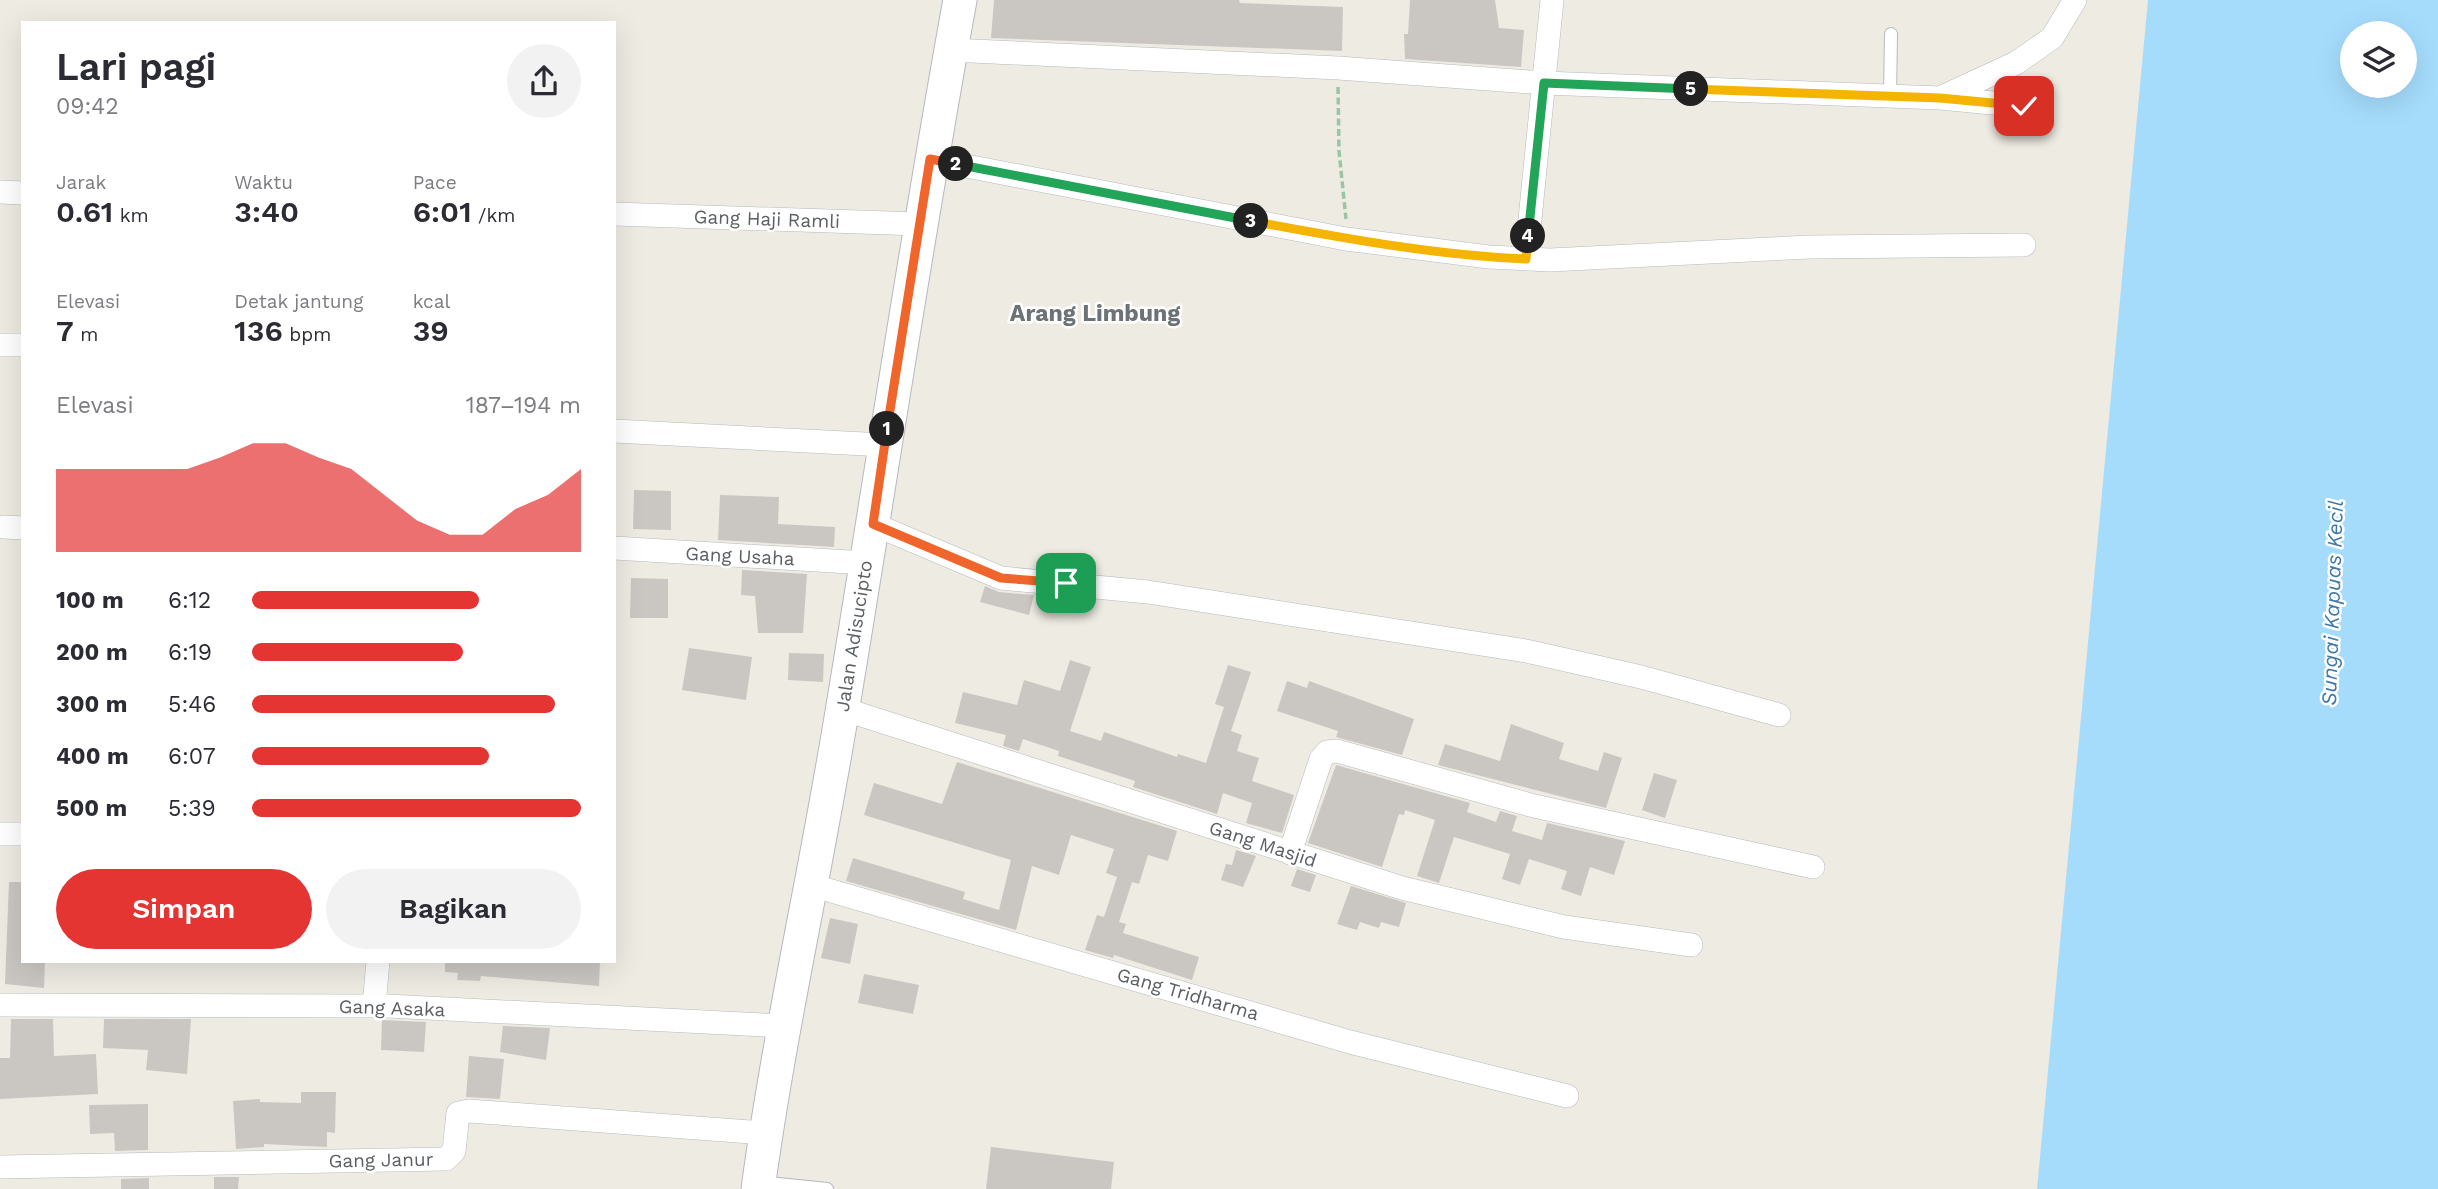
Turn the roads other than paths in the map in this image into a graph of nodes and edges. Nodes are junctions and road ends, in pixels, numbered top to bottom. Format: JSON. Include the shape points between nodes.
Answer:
{"nodes":[{"id":1,"x":960,"y":0,"type":"edge"},
{"id":2,"x":1552,"y":0,"type":"edge"},
{"id":3,"x":2075,"y":0,"type":"edge"},
{"id":4,"x":1891,"y":34,"type":"dead end"},
{"id":5,"x":951,"y":50,"type":"junction"},
{"id":6,"x":1544,"y":83,"type":"junction"},
{"id":7,"x":1890,"y":97,"type":"junction"},
{"id":8,"x":1940,"y":98,"type":"junction"},
{"id":9,"x":2024,"y":106,"type":"dead end"},
{"id":10,"x":930,"y":159,"type":"junction"},
{"id":11,"x":0,"y":192,"type":"edge"},
{"id":12,"x":21,"y":193,"type":"edge"},
{"id":13,"x":616,"y":214,"type":"edge"},
{"id":14,"x":920,"y":224,"type":"junction"},
{"id":15,"x":2024,"y":245,"type":"dead end"},
{"id":16,"x":1526,"y":259,"type":"junction"},
{"id":17,"x":0,"y":345,"type":"edge"},
{"id":18,"x":21,"y":345,"type":"edge"},
{"id":19,"x":616,"y":431,"type":"edge"},
{"id":20,"x":885,"y":445,"type":"junction"},
{"id":21,"x":873,"y":524,"type":"junction"},
{"id":22,"x":616,"y":548,"type":"edge"},
{"id":23,"x":866,"y":564,"type":"junction"},
{"id":24,"x":843,"y":709,"type":"junction"},
{"id":25,"x":1779,"y":715,"type":"dead end"},
{"id":26,"x":0,"y":834,"type":"edge"},
{"id":27,"x":21,"y":834,"type":"edge"},
{"id":28,"x":1290,"y":853,"type":"junction"},
{"id":29,"x":1813,"y":867,"type":"dead end"},
{"id":30,"x":811,"y":885,"type":"junction"},
{"id":31,"x":1691,"y":945,"type":"dead end"},
{"id":32,"x":378,"y":963,"type":"edge"},
{"id":33,"x":0,"y":1005,"type":"edge"},
{"id":34,"x":374,"y":1006,"type":"junction"},
{"id":35,"x":783,"y":1026,"type":"junction"},
{"id":36,"x":1567,"y":1096,"type":"dead end"},
{"id":37,"x":765,"y":1133,"type":"junction"},
{"id":38,"x":0,"y":1167,"type":"edge"},
{"id":39,"x":758,"y":1185,"type":"edge"},
{"id":40,"x":827,"y":1189,"type":"edge"}],
"edges":[{"from":1,"to":5,"type":"main road","name":"Jalan Adisucipto"},
{"from":2,"to":6,"type":"street"},
{"from":3,"to":8,"type":"street","via":[[2052,38],[2016,63]]},
{"from":4,"to":7,"type":"lane"},
{"from":5,"to":6,"type":"street","via":[[1338,68]]},
{"from":5,"to":10,"type":"main road","name":"Jalan Adisucipto"},
{"from":6,"to":7,"type":"street"},
{"from":6,"to":16,"type":"street"},
{"from":7,"to":8,"type":"street"},
{"from":8,"to":9,"type":"street"},
{"from":10,"to":14,"type":"main road","name":"Jalan Adisucipto"},
{"from":10,"to":16,"type":"street","via":[[1346,239]]},
{"from":11,"to":12,"type":"street"},
{"from":13,"to":14,"type":"street","name":"Gang Haji Ramli"},
{"from":14,"to":20,"type":"main road","name":"Jalan Adisucipto"},
{"from":15,"to":16,"type":"street","via":[[1810,247]]},
{"from":17,"to":18,"type":"street"},
{"from":19,"to":20,"type":"street"},
{"from":20,"to":21,"type":"main road","name":"Jalan Adisucipto"},
{"from":21,"to":23,"type":"main road","name":"Jalan Adisucipto"},
{"from":21,"to":25,"type":"street","via":[[1001,578],[1148,592],[1525,652],[1641,677]]},
{"from":22,"to":23,"type":"street","name":"Gang Usaha"},
{"from":23,"to":24,"type":"main road","name":"Jalan Adisucipto"},
{"from":24,"to":28,"type":"street","name":"Gang Masjid"},
{"from":24,"to":30,"type":"main road","name":"Jalan Adisucipto"},
{"from":26,"to":27,"type":"street"},
{"from":28,"to":29,"type":"street","via":[[1321,759],[1327,752],[1337,751],[1534,806]]},
{"from":28,"to":31,"type":"street","name":"Gang Masjid","via":[[1503,914]]},
{"from":30,"to":35,"type":"main road","name":"Jalan Adisucipto"},
{"from":30,"to":36,"type":"street","name":"Gang Tridharma","via":[[1350,1042]]},
{"from":32,"to":34,"type":"street"},
{"from":33,"to":34,"type":"street","name":"Gang Asaka"},
{"from":34,"to":35,"type":"street","name":"Gang Asaka"},
{"from":35,"to":37,"type":"main road","name":"Jalan Adisucipto"},
{"from":37,"to":38,"type":"street","name":"Gang Janur","via":[[469,1111],[458,1113],[454,1151],[446,1159]]},
{"from":37,"to":39,"type":"main road","name":"Jalan Adisucipto"},
{"from":39,"to":40,"type":"lane"}]}
